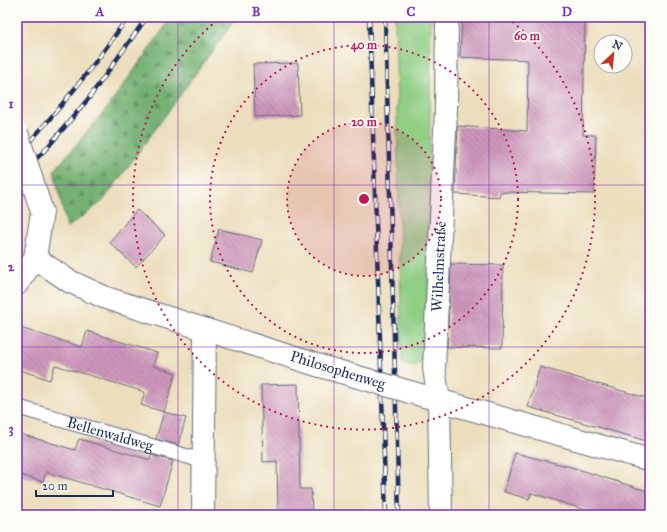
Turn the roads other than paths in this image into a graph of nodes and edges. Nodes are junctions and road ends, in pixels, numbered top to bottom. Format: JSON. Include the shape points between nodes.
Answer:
{"nodes":[{"id":1,"x":447,"y":17,"type":"edge"},
{"id":2,"x":17,"y":133,"type":"edge"},
{"id":3,"x":35,"y":258,"type":"junction"},
{"id":4,"x":17,"y":284,"type":"edge"},
{"id":5,"x":205,"y":330,"type":"junction"},
{"id":6,"x":439,"y":401,"type":"junction"},
{"id":7,"x":17,"y":407,"type":"edge"},
{"id":8,"x":650,"y":460,"type":"edge"},
{"id":9,"x":203,"y":461,"type":"junction"},
{"id":10,"x":203,"y":515,"type":"edge"},
{"id":11,"x":441,"y":515,"type":"edge"}],
"edges":[{"from":1,"to":6,"type":"street","name":"Wilhelmstraße","via":[[446,109],[434,368]]},
{"from":2,"to":3,"type":"street","bridge":true,"via":[[42,212]]},
{"from":3,"to":4,"type":"street"},
{"from":3,"to":5,"type":"street","name":"Philosophenweg","via":[[69,281],[106,298]]},
{"from":5,"to":6,"type":"street","name":"Philosophenweg","bridge":true},
{"from":5,"to":9,"type":"street"},
{"from":6,"to":8,"type":"street","name":"Philosophenweg"},
{"from":6,"to":11,"type":"street","name":"Wilhelmstraße"},
{"from":7,"to":9,"type":"lane","name":"Bellenwaldweg"},
{"from":9,"to":10,"type":"street"}]}
